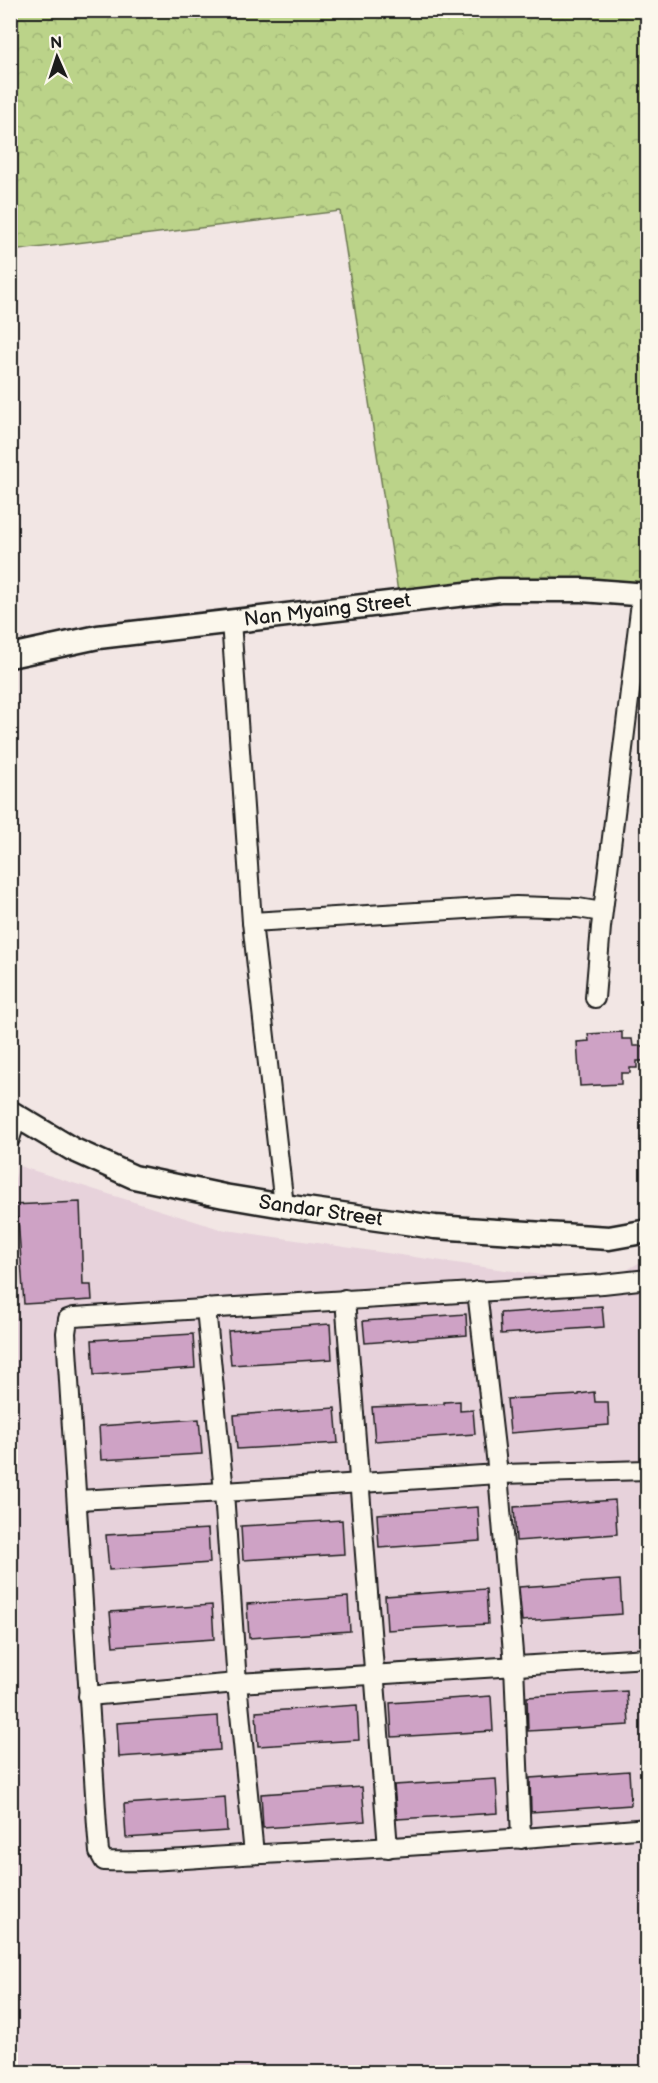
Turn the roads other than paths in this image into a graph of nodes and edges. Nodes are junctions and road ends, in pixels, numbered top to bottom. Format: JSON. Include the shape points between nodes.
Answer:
{"nodes":[{"id":1,"x":645,"y":594,"type":"edge"},
{"id":2,"x":231,"y":621,"type":"junction"},
{"id":3,"x":10,"y":656,"type":"edge"},
{"id":4,"x":602,"y":912,"type":"junction"},
{"id":5,"x":252,"y":922,"type":"junction"},
{"id":6,"x":596,"y":998,"type":"dead end"},
{"id":7,"x":14,"y":1115,"type":"edge"},
{"id":8,"x":10,"y":1139,"type":"edge"},
{"id":9,"x":284,"y":1206,"type":"junction"},
{"id":10,"x":648,"y":1231,"type":"edge"},
{"id":11,"x":648,"y":1279,"type":"edge"},
{"id":12,"x":477,"y":1292,"type":"junction"},
{"id":13,"x":345,"y":1299,"type":"junction"},
{"id":14,"x":206,"y":1308,"type":"junction"},
{"id":15,"x":648,"y":1470,"type":"edge"},
{"id":16,"x":498,"y":1474,"type":"junction"},
{"id":17,"x":359,"y":1482,"type":"junction"},
{"id":18,"x":224,"y":1492,"type":"junction"},
{"id":19,"x":78,"y":1500,"type":"junction"},
{"id":20,"x":648,"y":1658,"type":"edge"},
{"id":21,"x":514,"y":1665,"type":"junction"},
{"id":22,"x":376,"y":1674,"type":"junction"},
{"id":23,"x":237,"y":1683,"type":"junction"},
{"id":24,"x":88,"y":1696,"type":"junction"},
{"id":25,"x":648,"y":1828,"type":"edge"},
{"id":26,"x":521,"y":1839,"type":"junction"},
{"id":27,"x":388,"y":1848,"type":"junction"},
{"id":28,"x":254,"y":1854,"type":"junction"}],
"edges":[{"from":1,"to":2,"type":"street","name":"Nan Myaing Street","via":[[500,590]]},
{"from":1,"to":4,"type":"street"},
{"from":2,"to":3,"type":"street","name":"Nan Myaing Street","via":[[98,637]]},
{"from":2,"to":5,"type":"street"},
{"from":4,"to":5,"type":"street","via":[[516,906]]},
{"from":4,"to":6,"type":"street"},
{"from":5,"to":9,"type":"street"},
{"from":7,"to":8,"type":"street"},
{"from":7,"to":9,"type":"street","name":"Sandar Street","via":[[72,1149],[134,1178]]},
{"from":9,"to":10,"type":"street","name":"Sandar Street","via":[[435,1227],[527,1234],[609,1238]]},
{"from":11,"to":12,"type":"street"},
{"from":12,"to":13,"type":"street"},
{"from":12,"to":16,"type":"street"},
{"from":13,"to":14,"type":"street"},
{"from":13,"to":17,"type":"street"},
{"from":14,"to":18,"type":"street"},
{"from":14,"to":19,"type":"street","via":[[68,1319]]},
{"from":15,"to":16,"type":"street"},
{"from":16,"to":17,"type":"street"},
{"from":16,"to":21,"type":"street"},
{"from":17,"to":18,"type":"street"},
{"from":17,"to":22,"type":"street"},
{"from":18,"to":19,"type":"street"},
{"from":18,"to":23,"type":"street"},
{"from":19,"to":24,"type":"street"},
{"from":20,"to":21,"type":"street"},
{"from":21,"to":22,"type":"street"},
{"from":21,"to":26,"type":"street"},
{"from":22,"to":23,"type":"street"},
{"from":22,"to":27,"type":"street"},
{"from":23,"to":24,"type":"street"},
{"from":23,"to":28,"type":"street"},
{"from":24,"to":28,"type":"street","via":[[99,1852],[104,1861],[142,1863]]},
{"from":25,"to":26,"type":"street"},
{"from":26,"to":27,"type":"street"},
{"from":27,"to":28,"type":"street"}]}
